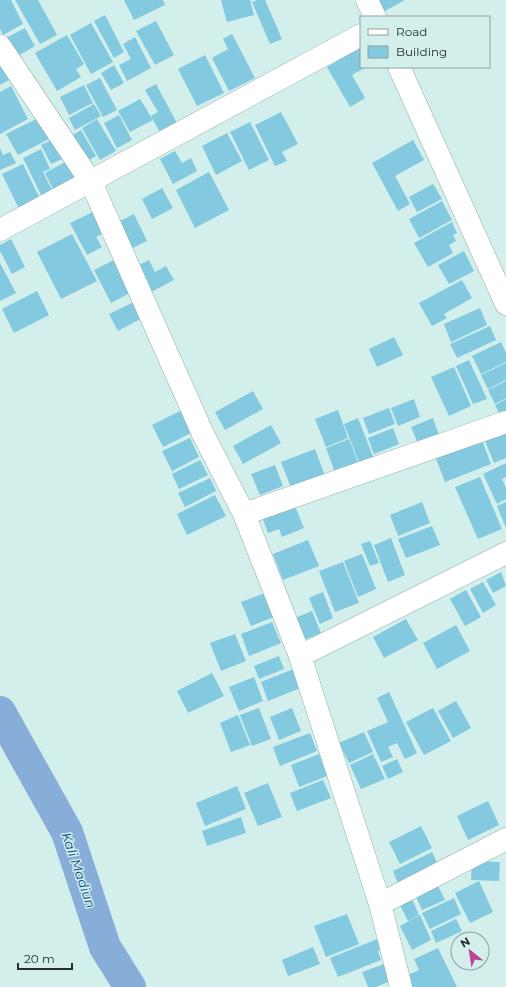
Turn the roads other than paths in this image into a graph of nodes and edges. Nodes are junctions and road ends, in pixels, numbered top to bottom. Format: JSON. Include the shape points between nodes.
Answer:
{"nodes":[{"id":1,"x":367,"y":0,"type":"edge"},
{"id":2,"x":375,"y":16,"type":"edge"},
{"id":3,"x":360,"y":36,"type":"edge"},
{"id":4,"x":0,"y":46,"type":"edge"},
{"id":5,"x":399,"y":68,"type":"edge"},
{"id":6,"x":91,"y":182,"type":"junction"},
{"id":7,"x":0,"y":230,"type":"edge"},
{"id":8,"x":506,"y":304,"type":"edge"},
{"id":9,"x":506,"y":422,"type":"edge"},
{"id":10,"x":244,"y":514,"type":"junction"},
{"id":11,"x":506,"y":553,"type":"edge"},
{"id":12,"x":300,"y":656,"type":"junction"},
{"id":13,"x":506,"y":839,"type":"edge"},
{"id":14,"x":380,"y":904,"type":"junction"},
{"id":15,"x":401,"y":987,"type":"edge"}],
"edges":[{"from":1,"to":2,"type":"street"},
{"from":3,"to":6,"type":"street"},
{"from":4,"to":6,"type":"street"},
{"from":5,"to":8,"type":"street"},
{"from":6,"to":7,"type":"street"},
{"from":6,"to":10,"type":"street","via":[[203,434]]},
{"from":9,"to":10,"type":"street"},
{"from":10,"to":12,"type":"street"},
{"from":11,"to":12,"type":"street"},
{"from":12,"to":14,"type":"street"},
{"from":13,"to":14,"type":"street"},
{"from":14,"to":15,"type":"street"}]}
